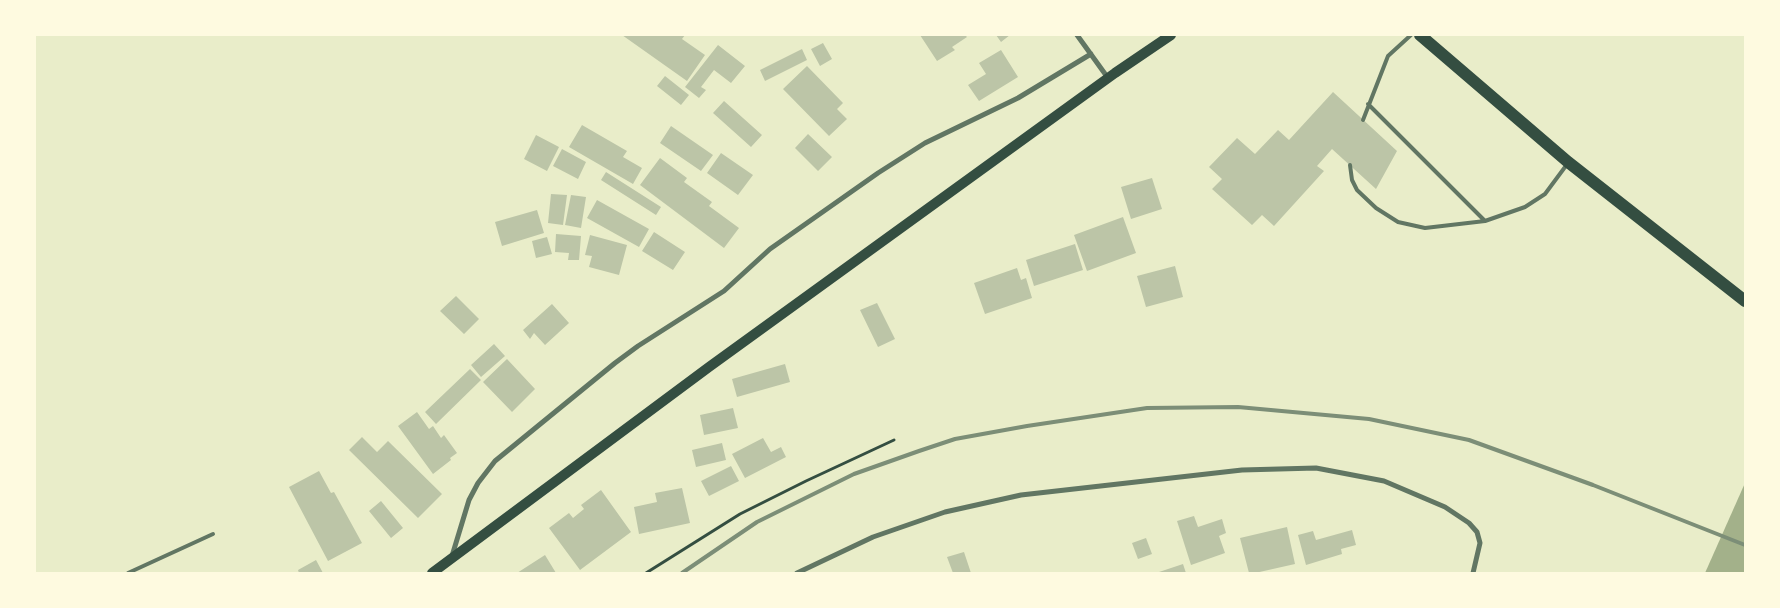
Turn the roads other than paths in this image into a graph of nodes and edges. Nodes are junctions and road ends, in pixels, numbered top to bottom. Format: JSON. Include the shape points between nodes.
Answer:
{"nodes":[{"id":1,"x":1077,"y":35,"type":"edge"},
{"id":2,"x":1171,"y":35,"type":"edge"},
{"id":3,"x":1411,"y":35,"type":"edge"},
{"id":4,"x":1420,"y":35,"type":"edge"},
{"id":5,"x":1091,"y":54,"type":"junction"},
{"id":6,"x":1108,"y":78,"type":"junction"},
{"id":7,"x":1368,"y":104,"type":"junction"},
{"id":8,"x":1363,"y":120,"type":"dead end"},
{"id":9,"x":1568,"y":162,"type":"junction"},
{"id":10,"x":1350,"y":165,"type":"dead end"},
{"id":11,"x":1484,"y":221,"type":"junction"},
{"id":12,"x":1745,"y":301,"type":"edge"},
{"id":13,"x":213,"y":534,"type":"dead end"},
{"id":14,"x":451,"y":559,"type":"junction"},
{"id":15,"x":128,"y":573,"type":"edge"},
{"id":16,"x":432,"y":573,"type":"edge"},
{"id":17,"x":797,"y":573,"type":"edge"},
{"id":18,"x":1473,"y":573,"type":"edge"}],
"edges":[{"from":1,"to":5,"type":"street"},
{"from":2,"to":6,"type":"main road"},
{"from":3,"to":7,"type":"lane","via":[[1388,56]]},
{"from":4,"to":9,"type":"main road"},
{"from":5,"to":6,"type":"street"},
{"from":5,"to":14,"type":"street","via":[[1018,98],[925,143],[878,173],[770,249],[724,291],[616,363],[495,461],[468,500]]},
{"from":6,"to":14,"type":"main road","via":[[709,367]]},
{"from":7,"to":8,"type":"lane"},
{"from":7,"to":11,"type":"lane"},
{"from":9,"to":11,"type":"lane","via":[[1545,194],[1525,207]]},
{"from":9,"to":12,"type":"main road"},
{"from":10,"to":11,"type":"lane","via":[[1357,190],[1398,222],[1425,228]]},
{"from":13,"to":15,"type":"lane"},
{"from":14,"to":16,"type":"main road"},
{"from":17,"to":18,"type":"street","via":[[873,537],[945,512],[1021,494],[1242,470],[1316,468],[1384,481],[1445,507],[1469,523],[1477,532],[1480,543]]}]}
